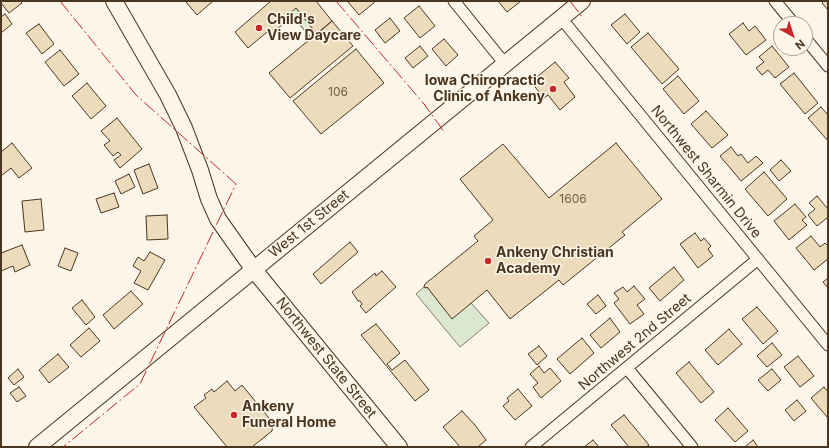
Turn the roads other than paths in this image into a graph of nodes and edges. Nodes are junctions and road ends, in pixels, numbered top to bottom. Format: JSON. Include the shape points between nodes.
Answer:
{"nodes":[{"id":1,"x":114,"y":1,"type":"edge"},
{"id":2,"x":454,"y":1,"type":"edge"},
{"id":3,"x":582,"y":1,"type":"edge"},
{"id":4,"x":775,"y":1,"type":"edge"},
{"id":5,"x":787,"y":16,"type":"edge"},
{"id":6,"x":560,"y":18,"type":"junction"},
{"id":7,"x":813,"y":48,"type":"edge"},
{"id":8,"x":505,"y":64,"type":"junction"},
{"id":9,"x":828,"y":66,"type":"edge"},
{"id":10,"x":758,"y":259,"type":"junction"},
{"id":11,"x":254,"y":270,"type":"junction"},
{"id":12,"x":828,"y":345,"type":"edge"},
{"id":13,"x":627,"y":368,"type":"junction"},
{"id":14,"x":37,"y":447,"type":"edge"},
{"id":15,"x":399,"y":447,"type":"edge"},
{"id":16,"x":531,"y":447,"type":"edge"},
{"id":17,"x":692,"y":447,"type":"edge"}],
"edges":[{"from":1,"to":11,"type":"main road","name":"Northwest State Street","via":[[184,128],[218,219]]},
{"from":2,"to":8,"type":"street"},
{"from":3,"to":6,"type":"main road","name":"West 1st Street"},
{"from":4,"to":5,"type":"street"},
{"from":6,"to":8,"type":"main road","name":"West 1st Street"},
{"from":6,"to":10,"type":"street","name":"Northwest Sharmin Drive"},
{"from":7,"to":9,"type":"street"},
{"from":8,"to":11,"type":"main road","name":"West 1st Street"},
{"from":10,"to":12,"type":"street","name":"Northwest Sharmin Drive"},
{"from":10,"to":13,"type":"street","name":"Northwest 2nd Street"},
{"from":11,"to":14,"type":"main road","name":"West 1st Street"},
{"from":11,"to":15,"type":"main road","name":"Northwest State Street"},
{"from":13,"to":16,"type":"street","name":"Northwest 2nd Street"},
{"from":13,"to":17,"type":"street"}]}
